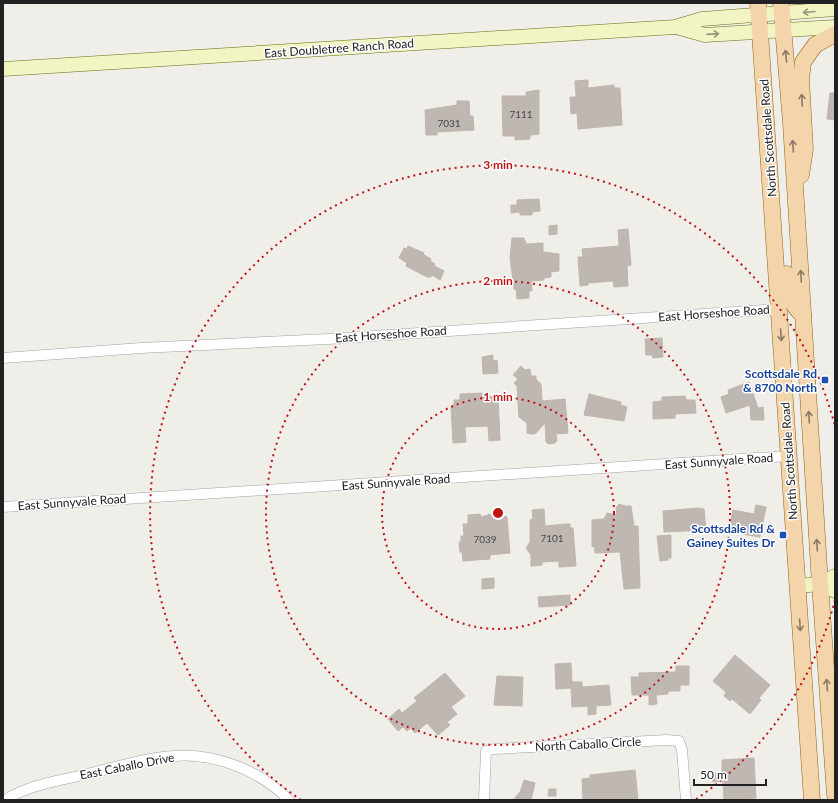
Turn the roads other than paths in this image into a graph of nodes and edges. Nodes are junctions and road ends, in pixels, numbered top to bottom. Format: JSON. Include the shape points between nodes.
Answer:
{"nodes":[{"id":1,"x":782,"y":8,"type":"edge"},
{"id":2,"x":758,"y":9,"type":"edge"},
{"id":3,"x":835,"y":9,"type":"edge"},
{"id":4,"x":675,"y":27,"type":"junction"},
{"id":5,"x":835,"y":27,"type":"edge"},
{"id":6,"x":784,"y":30,"type":"junction"},
{"id":7,"x":760,"y":32,"type":"junction"},
{"id":8,"x":835,"y":34,"type":"edge"},
{"id":9,"x":3,"y":69,"type":"edge"},
{"id":10,"x":797,"y":208,"type":"junction"},
{"id":11,"x":773,"y":211,"type":"junction"},
{"id":12,"x":779,"y":309,"type":"junction"},
{"id":13,"x":803,"y":315,"type":"junction"},
{"id":14,"x":3,"y":358,"type":"edge"},
{"id":15,"x":788,"y":456,"type":"junction"},
{"id":16,"x":3,"y":507,"type":"edge"},
{"id":17,"x":835,"y":576,"type":"edge"},
{"id":18,"x":820,"y":584,"type":"junction"},
{"id":19,"x":797,"y":586,"type":"junction"},
{"id":20,"x":835,"y":591,"type":"edge"},
{"id":21,"x":835,"y":795,"type":"edge"},
{"id":22,"x":5,"y":800,"type":"edge"},
{"id":23,"x":290,"y":800,"type":"edge"},
{"id":24,"x":484,"y":800,"type":"edge"},
{"id":25,"x":686,"y":800,"type":"edge"},
{"id":26,"x":812,"y":800,"type":"edge"}],
"edges":[{"from":1,"to":2,"type":"main road","name":"East Doubletree Ranch Road"},
{"from":3,"to":1,"type":"main road","name":"East Doubletree Ranch Road","one_way":true},
{"from":1,"to":6,"type":"main road","name":"North Scottsdale Road"},
{"from":2,"to":4,"type":"main road","name":"East Doubletree Ranch Road","via":[[702,19]]},
{"from":2,"to":7,"type":"main road","name":"North Scottsdale Road"},
{"from":4,"to":7,"type":"main road","name":"East Doubletree Ranch Road","one_way":true,"via":[[705,35]]},
{"from":4,"to":9,"type":"main road","name":"East Doubletree Ranch Road"},
{"from":5,"to":6,"type":"main road","name":"East Doubletree Ranch Road"},
{"from":6,"to":7,"type":"main road","name":"East Doubletree Ranch Road"},
{"from":10,"to":6,"type":"main road","name":"North Scottsdale Road","one_way":true},
{"from":7,"to":11,"type":"main road","name":"North Scottsdale Road"},
{"from":10,"to":8,"type":"main road","one_way":true,"via":[[804,154],[801,79],[803,62],[815,45]]},
{"from":13,"to":10,"type":"main road","name":"North Scottsdale Road","one_way":true},
{"from":11,"to":12,"type":"main road","name":"North Scottsdale Road"},
{"from":11,"to":13,"type":"main road","via":[[785,256],[790,298],[795,308]]},
{"from":12,"to":14,"type":"street","name":"East Horseshoe Road"},
{"from":12,"to":15,"type":"main road","name":"North Scottsdale Road","one_way":true},
{"from":18,"to":13,"type":"main road","name":"North Scottsdale Road","one_way":true},
{"from":15,"to":16,"type":"street","name":"East Sunnyvale Road"},
{"from":15,"to":19,"type":"main road","name":"North Scottsdale Road"},
{"from":17,"to":18,"type":"main road"},
{"from":18,"to":19,"type":"main road"},
{"from":18,"to":20,"type":"main road"},
{"from":21,"to":18,"type":"main road","name":"North Scottsdale Road","one_way":true},
{"from":19,"to":26,"type":"main road","name":"North Scottsdale Road","one_way":true},
{"from":22,"to":23,"type":"street","name":"East Caballo Drive","via":[[44,785],[118,766],[174,756],[210,758],[234,765],[266,781]]},
{"from":24,"to":25,"type":"street","name":"North Caballo Circle","via":[[486,751],[667,740],[679,741],[682,750]]}]}
